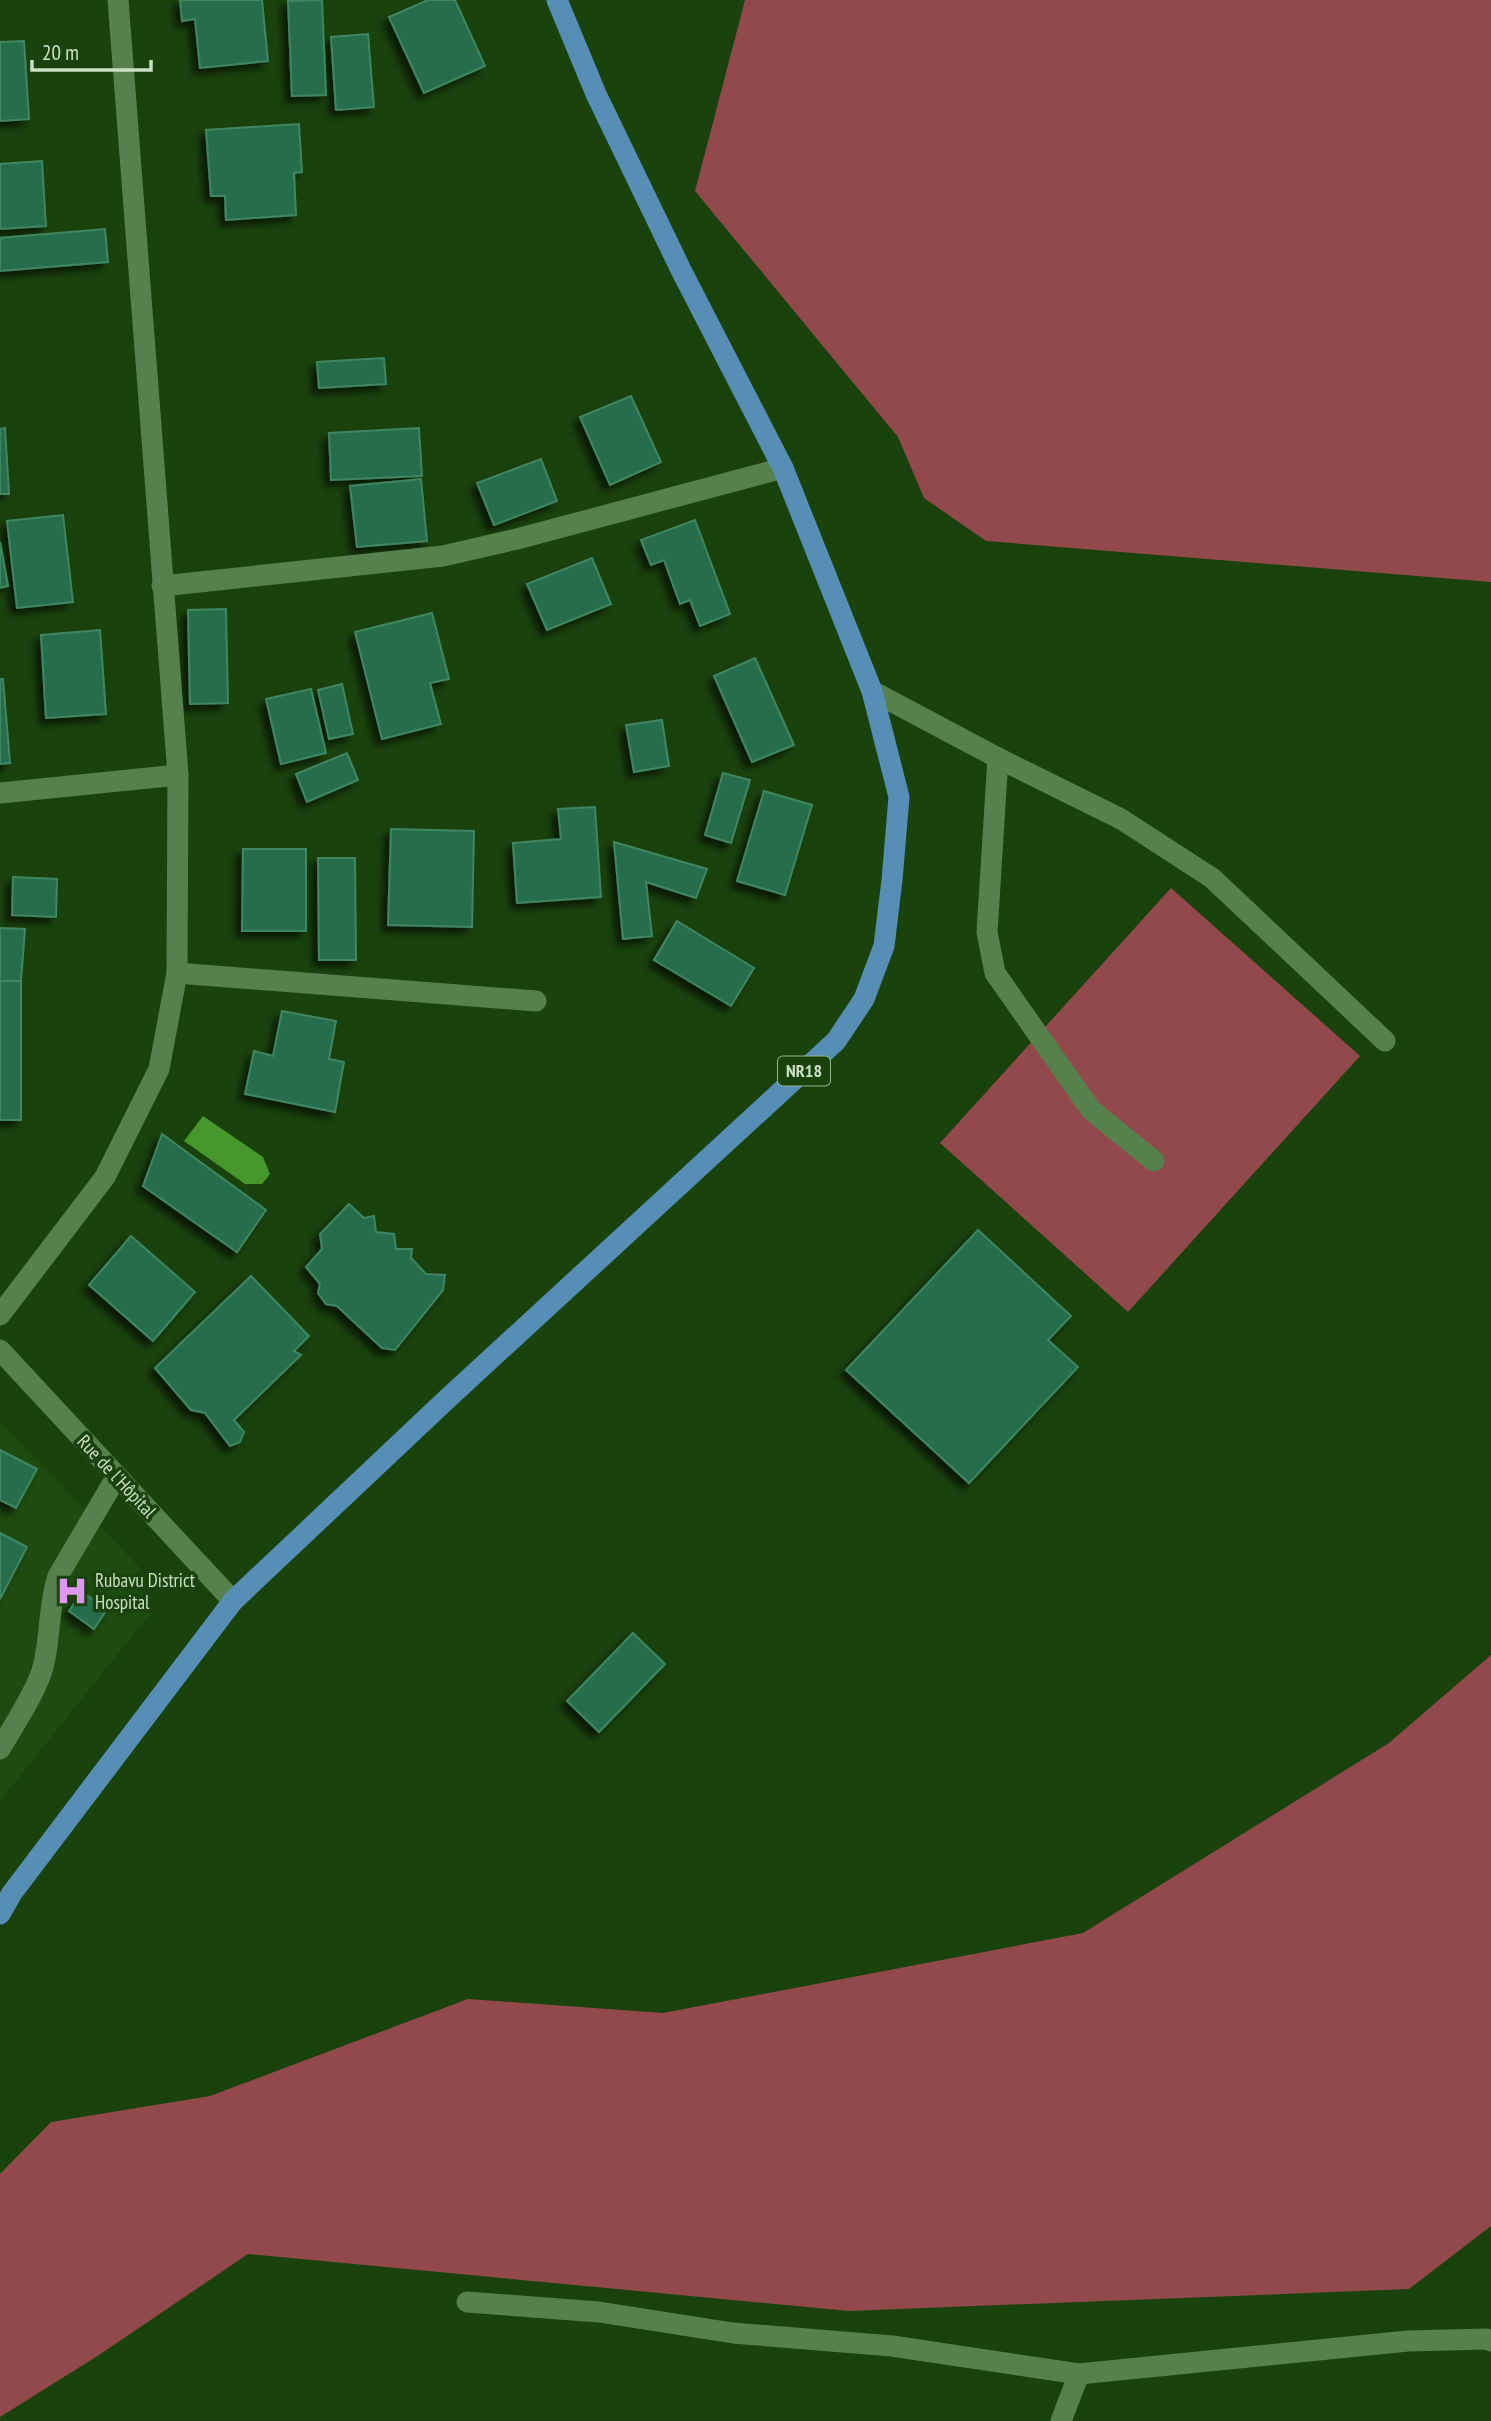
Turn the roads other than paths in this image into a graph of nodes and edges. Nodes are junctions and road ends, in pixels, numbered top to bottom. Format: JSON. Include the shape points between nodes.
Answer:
{"nodes":[{"id":1,"x":118,"y":0,"type":"edge"},
{"id":2,"x":557,"y":0,"type":"edge"},
{"id":3,"x":783,"y":468,"type":"junction"},
{"id":4,"x":162,"y":586,"type":"junction"},
{"id":5,"x":872,"y":691,"type":"junction"},
{"id":6,"x":998,"y":758,"type":"junction"},
{"id":7,"x":178,"y":775,"type":"junction"},
{"id":8,"x":0,"y":793,"type":"edge"},
{"id":9,"x":177,"y":973,"type":"junction"},
{"id":10,"x":536,"y":1001,"type":"dead end"},
{"id":11,"x":1384,"y":1041,"type":"dead end"},
{"id":12,"x":1153,"y":1161,"type":"dead end"},
{"id":13,"x":0,"y":1315,"type":"edge"},
{"id":14,"x":0,"y":1350,"type":"edge"},
{"id":15,"x":117,"y":1476,"type":"junction"},
{"id":16,"x":233,"y":1601,"type":"junction"},
{"id":17,"x":0,"y":1749,"type":"edge"},
{"id":18,"x":0,"y":1914,"type":"edge"},
{"id":19,"x":467,"y":2302,"type":"dead end"},
{"id":20,"x":1491,"y":2341,"type":"edge"},
{"id":21,"x":1079,"y":2374,"type":"junction"},
{"id":22,"x":1061,"y":2421,"type":"edge"}],
"edges":[{"from":1,"to":4,"type":"street"},
{"from":2,"to":3,"type":"main road","number":"NR18","via":[[596,94]]},
{"from":3,"to":4,"type":"street","via":[[443,556]]},
{"from":3,"to":5,"type":"main road","number":"NR18"},
{"from":4,"to":7,"type":"street"},
{"from":5,"to":6,"type":"street"},
{"from":5,"to":16,"type":"main road","number":"NR18","via":[[899,797],[892,880],[884,946],[864,999],[836,1041]]},
{"from":6,"to":11,"type":"street","via":[[1121,819],[1212,878]]},
{"from":6,"to":12,"type":"street","via":[[987,932],[995,972],[1091,1110]]},
{"from":7,"to":8,"type":"street"},
{"from":7,"to":9,"type":"street"},
{"from":9,"to":10,"type":"street"},
{"from":9,"to":13,"type":"street","via":[[159,1069],[105,1177]]},
{"from":14,"to":15,"type":"street","name":"Rue de l'Hôpital"},
{"from":15,"to":16,"type":"street","name":"Rue de l'Hôpital"},
{"from":15,"to":17,"type":"street","via":[[58,1576],[42,1672]]},
{"from":16,"to":18,"type":"main road","number":"NR18"},
{"from":19,"to":21,"type":"street","via":[[599,2312],[733,2333],[892,2346]]},
{"from":20,"to":21,"type":"street","via":[[1408,2341]]},
{"from":21,"to":22,"type":"street"}]}
